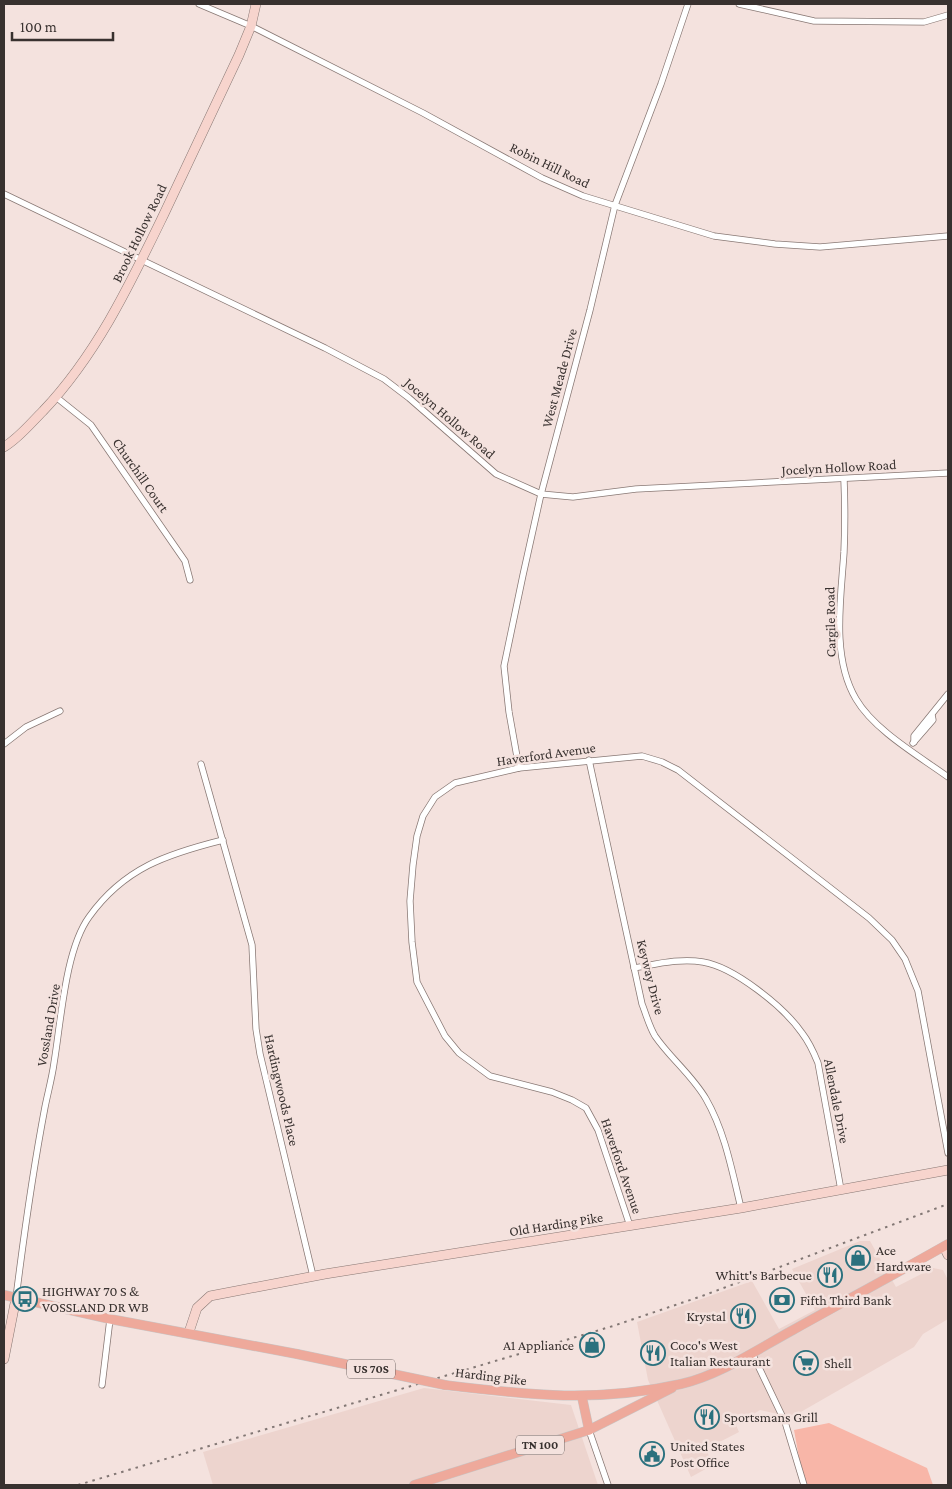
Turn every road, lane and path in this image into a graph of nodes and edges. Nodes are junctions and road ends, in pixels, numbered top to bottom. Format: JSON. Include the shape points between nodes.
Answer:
{"nodes":[{"id":1,"x":199,"y":4,"type":"edge"},
{"id":2,"x":256,"y":4,"type":"edge"},
{"id":3,"x":688,"y":4,"type":"edge"},
{"id":4,"x":739,"y":4,"type":"edge"},
{"id":5,"x":948,"y":15,"type":"edge"},
{"id":6,"x":252,"y":26,"type":"junction"},
{"id":7,"x":4,"y":194,"type":"edge"},
{"id":8,"x":615,"y":205,"type":"junction"},
{"id":9,"x":948,"y":236,"type":"edge"},
{"id":10,"x":142,"y":259,"type":"junction"},
{"id":11,"x":56,"y":398,"type":"junction"},
{"id":12,"x":4,"y":447,"type":"edge"},
{"id":13,"x":948,"y":473,"type":"edge"},
{"id":14,"x":844,"y":480,"type":"junction"},
{"id":15,"x":541,"y":494,"type":"junction"},
{"id":16,"x":190,"y":580,"type":"dead end"},
{"id":17,"x":948,"y":694,"type":"edge"},
{"id":18,"x":60,"y":711,"type":"dead end"},
{"id":19,"x":4,"y":744,"type":"edge"},
{"id":20,"x":910,"y":749,"type":"junction"},
{"id":21,"x":589,"y":760,"type":"junction"},
{"id":22,"x":200,"y":764,"type":"dead end"},
{"id":23,"x":519,"y":768,"type":"junction"},
{"id":24,"x":948,"y":777,"type":"edge"},
{"id":25,"x":223,"y":840,"type":"junction"},
{"id":26,"x":634,"y":968,"type":"junction"},
{"id":27,"x":948,"y":1153,"type":"edge"},
{"id":28,"x":948,"y":1170,"type":"edge"},
{"id":29,"x":841,"y":1190,"type":"junction"},
{"id":30,"x":741,"y":1208,"type":"junction"},
{"id":31,"x":630,"y":1226,"type":"junction"},
{"id":32,"x":947,"y":1249,"type":"edge"},
{"id":33,"x":313,"y":1276,"type":"junction"},
{"id":34,"x":4,"y":1295,"type":"edge"},
{"id":35,"x":16,"y":1298,"type":"junction"},
{"id":36,"x":110,"y":1318,"type":"junction"},
{"id":37,"x":189,"y":1332,"type":"junction"},
{"id":38,"x":752,"y":1353,"type":"junction"},
{"id":39,"x":4,"y":1359,"type":"edge"},
{"id":40,"x":102,"y":1384,"type":"dead end"},
{"id":41,"x":681,"y":1384,"type":"junction"},
{"id":42,"x":582,"y":1397,"type":"junction"},
{"id":43,"x":589,"y":1430,"type":"junction"},
{"id":44,"x":414,"y":1485,"type":"edge"},
{"id":45,"x":608,"y":1485,"type":"edge"},
{"id":46,"x":804,"y":1485,"type":"edge"}],
"edges":[{"from":1,"to":6,"type":"street","name":"Robin Hill Road"},
{"from":2,"to":6,"type":"street","name":"Brook Hollow Road"},
{"from":3,"to":8,"type":"street","name":"West Meade Drive"},
{"from":4,"to":5,"type":"street","via":[[814,21],[924,22]]},
{"from":6,"to":8,"type":"street","name":"Robin Hill Road","via":[[542,178],[583,196]]},
{"from":6,"to":10,"type":"street","name":"Brook Hollow Road"},
{"from":7,"to":10,"type":"street","name":"Jocelyn Hollow Road"},
{"from":8,"to":9,"type":"street","name":"Robin Hill Road","via":[[714,236],[775,244],[820,247]]},
{"from":8,"to":15,"type":"street","name":"West Meade Drive"},
{"from":10,"to":11,"type":"street","name":"Brook Hollow Road","via":[[93,349]]},
{"from":10,"to":15,"type":"street","name":"Jocelyn Hollow Road","via":[[384,378],[496,474]]},
{"from":11,"to":12,"type":"street","name":"Brook Hollow Road"},
{"from":11,"to":16,"type":"street","name":"Churchill Court","via":[[92,425],[185,561]]},
{"from":13,"to":14,"type":"street","name":"Jocelyn Hollow Road"},
{"from":14,"to":15,"type":"street","name":"Jocelyn Hollow Road","via":[[671,487],[573,497]]},
{"from":14,"to":20,"type":"street","name":"Cargile Road","via":[[840,616],[843,662],[856,700]]},
{"from":15,"to":23,"type":"street","name":"West Meade Drive","via":[[504,666],[508,712]]},
{"from":17,"to":20,"type":"street"},
{"from":18,"to":19,"type":"street","via":[[26,727]]},
{"from":20,"to":24,"type":"street","name":"Cargile Road"},
{"from":21,"to":23,"type":"street","name":"Haverford Avenue"},
{"from":21,"to":26,"type":"street","name":"Keyway Drive"},
{"from":21,"to":27,"type":"street","name":"Haverford Avenue","via":[[642,756],[678,770],[869,918],[892,940],[905,959],[918,991]]},
{"from":22,"to":25,"type":"street","name":"Hardingwoods Place"},
{"from":23,"to":31,"type":"street","name":"Haverford Avenue","via":[[455,783],[435,797],[423,816],[417,836],[410,901],[417,982],[445,1036],[474,1066],[490,1076],[552,1092],[586,1108],[598,1130]]},
{"from":25,"to":33,"type":"street","name":"Hardingwoods Place","via":[[252,945],[260,1054]]},
{"from":25,"to":35,"type":"street","name":"Vossland Drive","via":[[187,850],[135,871],[105,897],[88,918],[78,938],[63,1001],[26,1216]]},
{"from":26,"to":29,"type":"street","name":"Allendale Drive","via":[[691,960],[711,964],[746,982],[789,1018],[810,1045],[818,1063]]},
{"from":26,"to":30,"type":"street","name":"Keyway Drive","via":[[642,1004],[655,1035],[706,1098],[715,1118],[725,1142]]},
{"from":28,"to":29,"type":"street","name":"Old Harding Pike"},
{"from":29,"to":30,"type":"street","name":"Old Harding Pike"},
{"from":30,"to":31,"type":"street","name":"Old Harding Pike"},
{"from":31,"to":33,"type":"street","name":"Old Harding Pike"},
{"from":32,"to":38,"type":"main road","name":"Harding Pike","number":"US 70S"},
{"from":33,"to":37,"type":"street","name":"Old Harding Pike","via":[[210,1296],[196,1308]]},
{"from":34,"to":35,"type":"main road","name":"Harding Pike","number":"US 70S"},
{"from":35,"to":36,"type":"main road","name":"Harding Pike","number":"US 70S"},
{"from":35,"to":39,"type":"street"},
{"from":36,"to":37,"type":"main road","name":"Harding Pike","number":"US 70S"},
{"from":36,"to":40,"type":"street"},
{"from":37,"to":42,"type":"main road","name":"Harding Pike","number":"US 70S","bridge":true,"via":[[444,1385],[536,1396]]},
{"from":38,"to":41,"type":"main road","name":"Harding Pike","number":"US 70S"},
{"from":38,"to":46,"type":"street","via":[[785,1422]]},
{"from":41,"to":42,"type":"main road","name":"Harding Pike","number":"US 70S"},
{"from":41,"to":43,"type":"main road","number":"TN 100"},
{"from":42,"to":43,"type":"main road"},
{"from":43,"to":44,"type":"main road","number":"TN 100"},
{"from":43,"to":45,"type":"street"}]}
